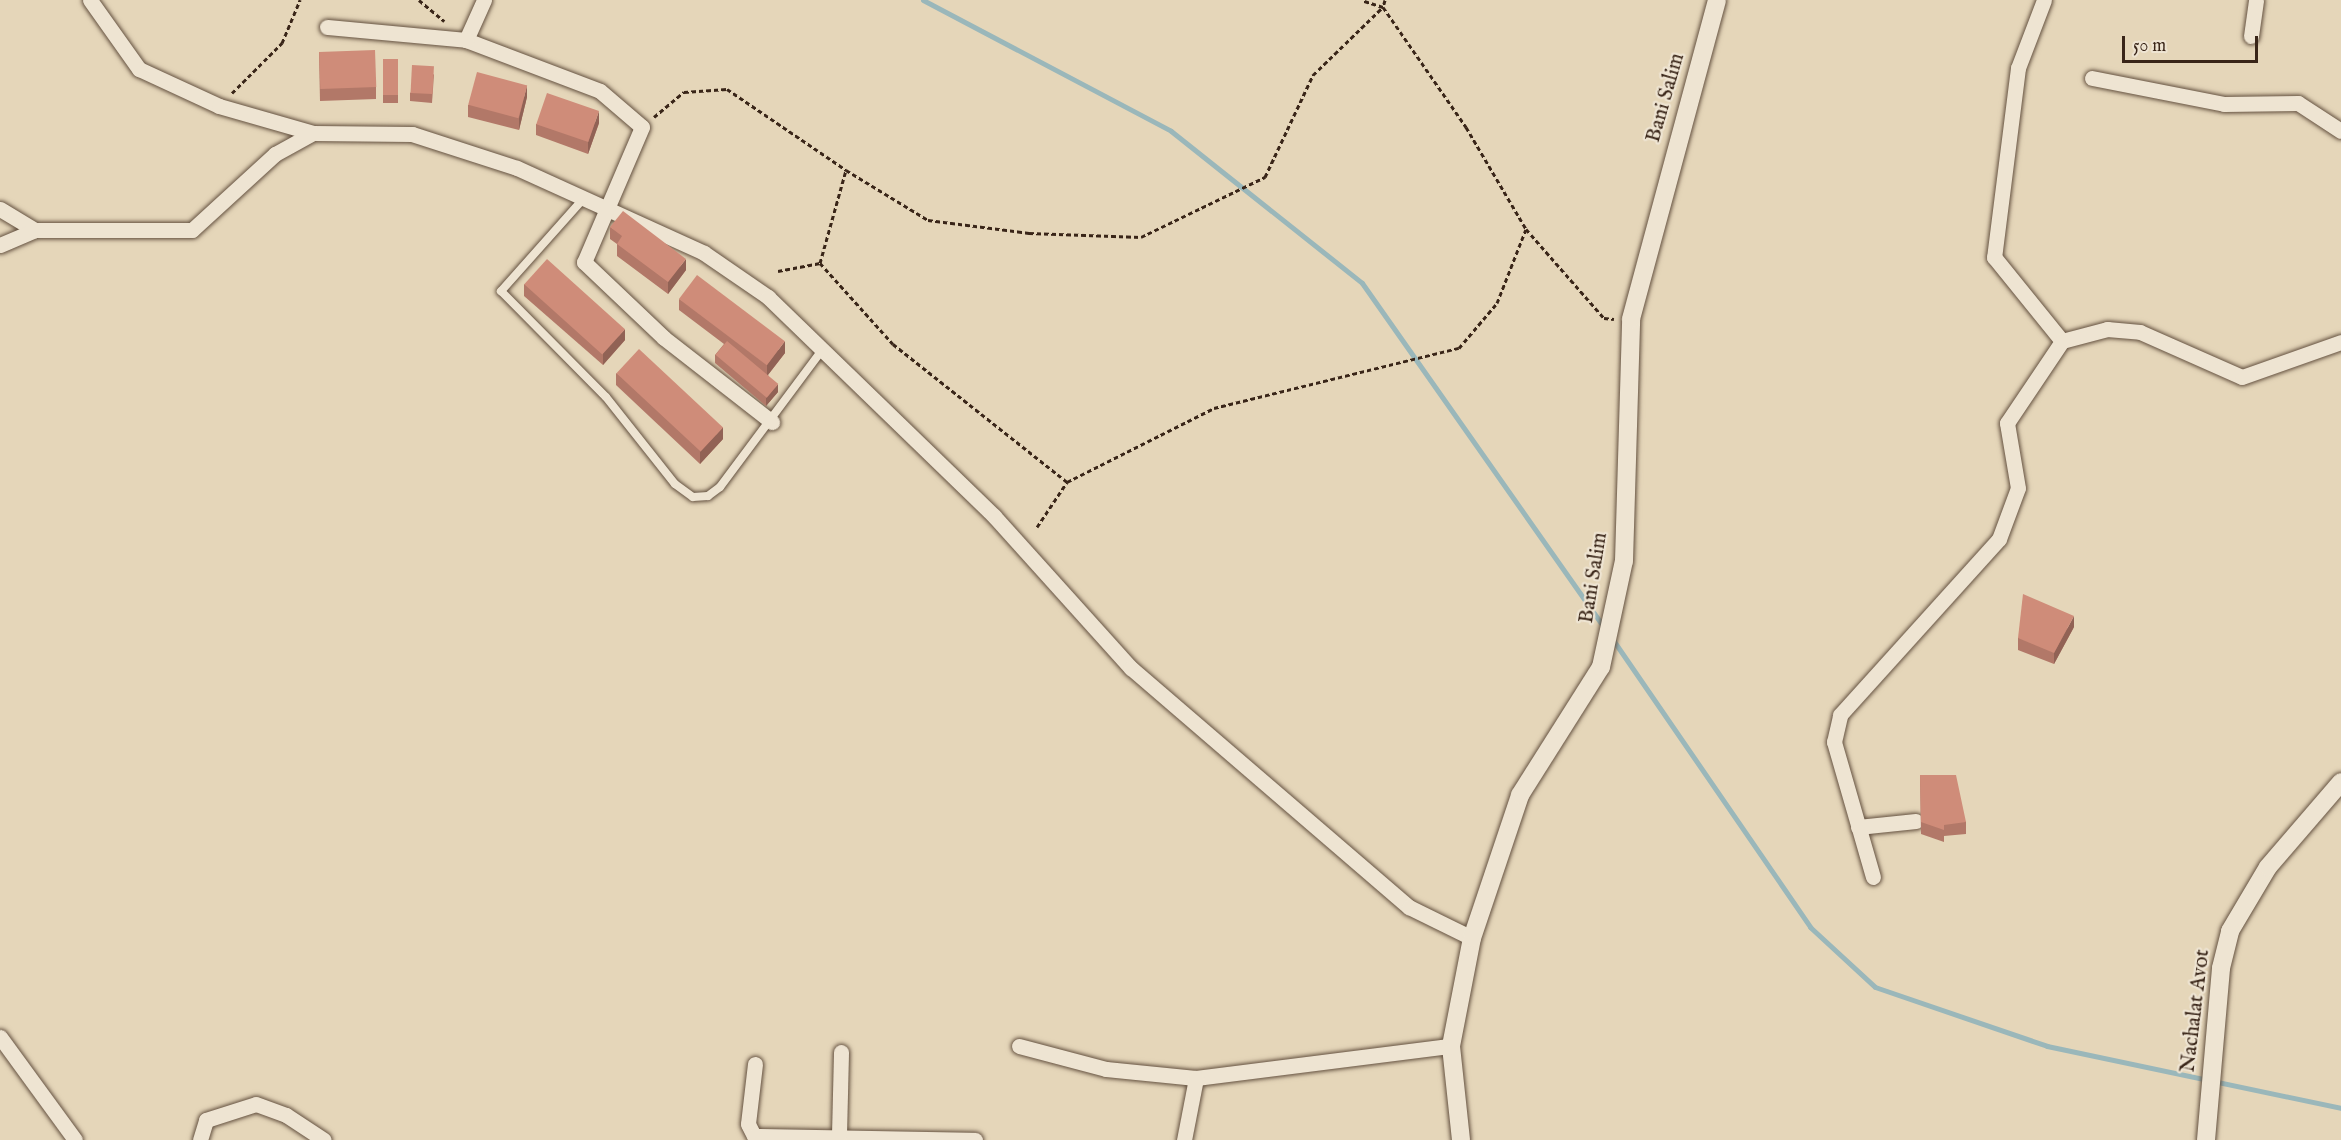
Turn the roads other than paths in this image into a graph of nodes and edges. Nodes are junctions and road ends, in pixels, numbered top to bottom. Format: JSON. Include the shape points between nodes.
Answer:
{"nodes":[{"id":1,"x":90,"y":0,"type":"edge"},
{"id":2,"x":484,"y":0,"type":"edge"},
{"id":3,"x":1717,"y":0,"type":"edge"},
{"id":4,"x":2044,"y":0,"type":"edge"},
{"id":5,"x":2256,"y":0,"type":"edge"},
{"id":6,"x":327,"y":27,"type":"dead end"},
{"id":7,"x":2251,"y":36,"type":"dead end"},
{"id":8,"x":466,"y":40,"type":"junction"},
{"id":9,"x":2092,"y":78,"type":"dead end"},
{"id":10,"x":2341,"y":130,"type":"edge"},
{"id":11,"x":313,"y":133,"type":"junction"},
{"id":12,"x":584,"y":198,"type":"junction"},
{"id":13,"x":0,"y":208,"type":"edge"},
{"id":14,"x":607,"y":209,"type":"junction"},
{"id":15,"x":35,"y":230,"type":"junction"},
{"id":16,"x":0,"y":245,"type":"edge"},
{"id":17,"x":2062,"y":341,"type":"junction"},
{"id":18,"x":2341,"y":342,"type":"edge"},
{"id":19,"x":822,"y":350,"type":"junction"},
{"id":20,"x":772,"y":422,"type":"junction"},
{"id":21,"x":2341,"y":782,"type":"edge"},
{"id":22,"x":1916,"y":821,"type":"dead end"},
{"id":23,"x":1858,"y":827,"type":"junction"},
{"id":24,"x":1873,"y":877,"type":"dead end"},
{"id":25,"x":1472,"y":938,"type":"junction"},
{"id":26,"x":0,"y":1037,"type":"edge"},
{"id":27,"x":1019,"y":1046,"type":"dead end"},
{"id":28,"x":1452,"y":1046,"type":"junction"},
{"id":29,"x":841,"y":1052,"type":"dead end"},
{"id":30,"x":755,"y":1064,"type":"dead end"},
{"id":31,"x":1196,"y":1078,"type":"junction"},
{"id":32,"x":839,"y":1135,"type":"junction"},
{"id":33,"x":75,"y":1140,"type":"edge"},
{"id":34,"x":200,"y":1140,"type":"edge"},
{"id":35,"x":324,"y":1140,"type":"edge"},
{"id":36,"x":975,"y":1140,"type":"edge"},
{"id":37,"x":1184,"y":1140,"type":"edge"},
{"id":38,"x":1461,"y":1140,"type":"edge"},
{"id":39,"x":2206,"y":1140,"type":"edge"}],
"edges":[{"from":1,"to":11,"type":"street","via":[[139,69],[219,106]]},
{"from":2,"to":8,"type":"street"},
{"from":3,"to":25,"type":"street","name":"Bani Salim","via":[[1631,319],[1624,561],[1601,667],[1520,795]]},
{"from":4,"to":17,"type":"street","via":[[2018,69],[1994,257]]},
{"from":5,"to":7,"type":"street"},
{"from":6,"to":8,"type":"street"},
{"from":8,"to":14,"type":"street","via":[[600,91],[642,127]]},
{"from":9,"to":10,"type":"street","via":[[2224,104],[2298,103]]},
{"from":11,"to":12,"type":"street","via":[[412,134],[518,168]]},
{"from":11,"to":15,"type":"street","via":[[275,154],[192,230]]},
{"from":12,"to":14,"type":"street"},
{"from":12,"to":20,"type":"lane","via":[[501,291],[606,397],[675,484],[693,496],[708,496],[720,487]]},
{"from":13,"to":15,"type":"street"},
{"from":14,"to":19,"type":"street","via":[[704,253],[768,297]]},
{"from":14,"to":20,"type":"street","via":[[584,262],[664,338]]},
{"from":15,"to":16,"type":"street"},
{"from":17,"to":18,"type":"street","via":[[2107,329],[2140,332],[2242,377]]},
{"from":17,"to":23,"type":"street","via":[[2007,423],[2018,488],[1999,539],[1840,715],[1834,742]]},
{"from":19,"to":20,"type":"lane"},
{"from":19,"to":25,"type":"street","via":[[994,516],[1131,668],[1409,907]]},
{"from":21,"to":39,"type":"street","name":"Nachalat Avot","via":[[2268,867],[2230,931],[2221,968]]},
{"from":22,"to":23,"type":"street"},
{"from":23,"to":24,"type":"street"},
{"from":25,"to":28,"type":"street","name":"Bani Salim"},
{"from":26,"to":33,"type":"street"},
{"from":27,"to":31,"type":"street","via":[[1106,1070]]},
{"from":28,"to":31,"type":"street"},
{"from":28,"to":38,"type":"street","name":"Bani Salim"},
{"from":29,"to":32,"type":"street"},
{"from":30,"to":32,"type":"street","via":[[748,1124],[754,1136]]},
{"from":31,"to":37,"type":"street"},
{"from":32,"to":36,"type":"street"},
{"from":34,"to":35,"type":"street","via":[[206,1120],[256,1104],[286,1115]]}]}
